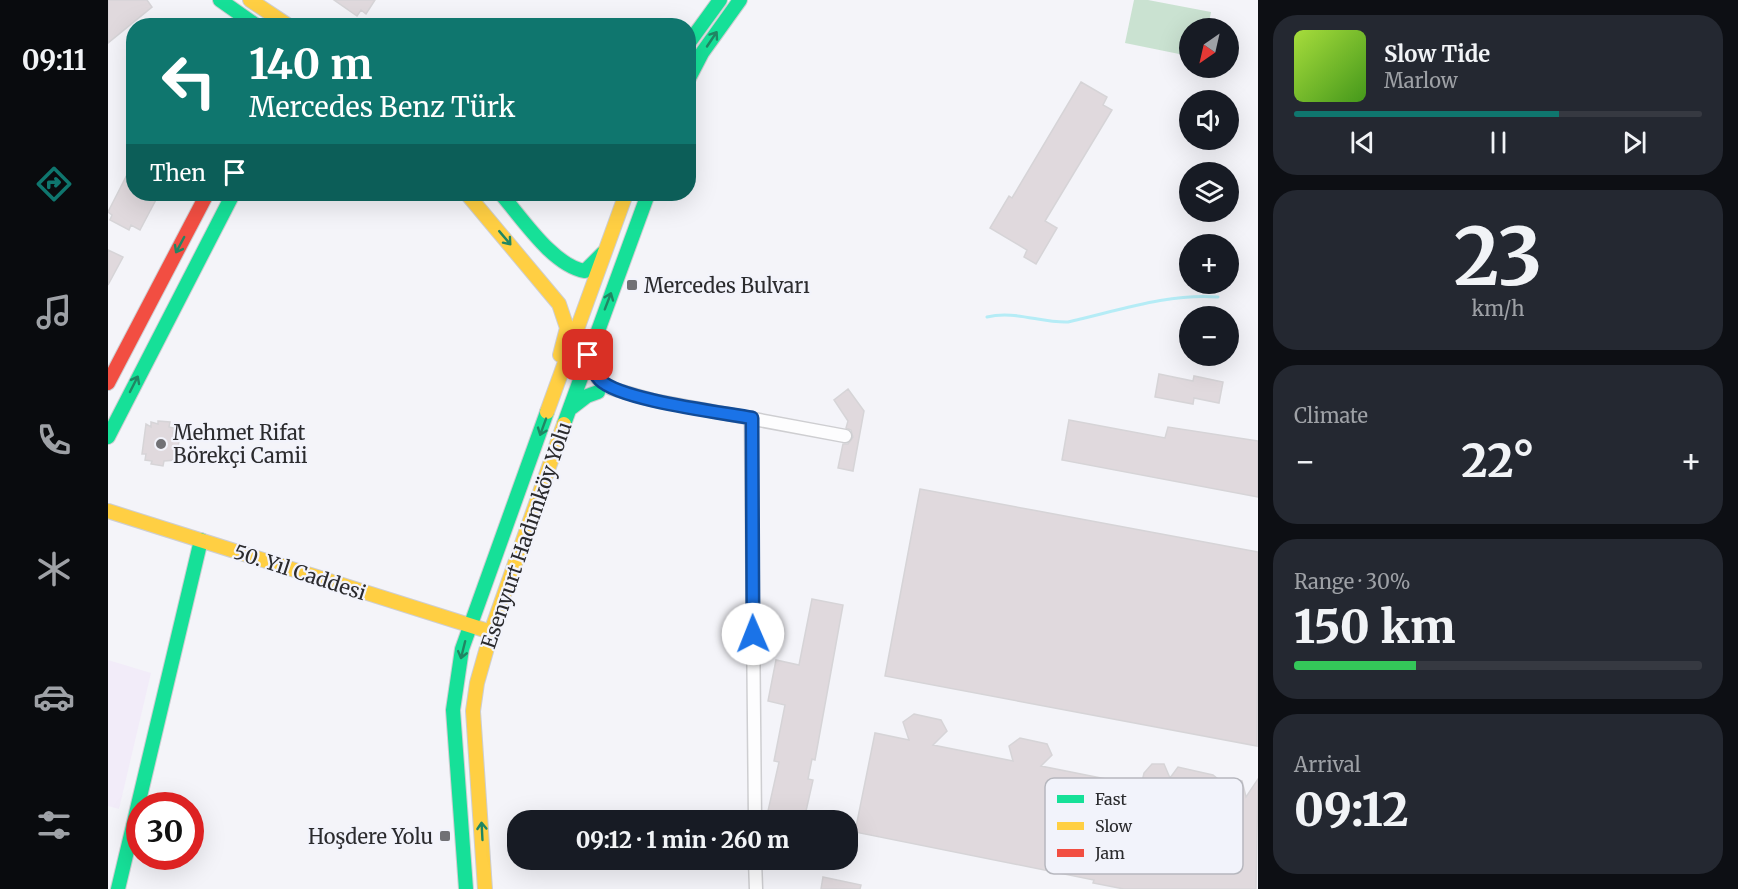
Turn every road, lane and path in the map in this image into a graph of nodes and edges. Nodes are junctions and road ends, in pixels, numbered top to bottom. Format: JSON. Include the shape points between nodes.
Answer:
{"nodes":[{"id":1,"x":220,"y":0,"type":"edge"},
{"id":2,"x":250,"y":0,"type":"edge"},
{"id":3,"x":720,"y":0,"type":"edge"},
{"id":4,"x":740,"y":0,"type":"edge"},
{"id":5,"x":246,"y":18,"type":"edge"},
{"id":6,"x":277,"y":18,"type":"edge"},
{"id":7,"x":696,"y":33,"type":"edge"},
{"id":8,"x":696,"y":65,"type":"edge"},
{"id":9,"x":203,"y":201,"type":"edge"},
{"id":10,"x":229,"y":201,"type":"edge"},
{"id":11,"x":473,"y":201,"type":"edge"},
{"id":12,"x":507,"y":201,"type":"edge"},
{"id":13,"x":624,"y":201,"type":"edge"},
{"id":14,"x":645,"y":201,"type":"edge"},
{"id":15,"x":610,"y":243,"type":"junction"},
{"id":16,"x":588,"y":355,"type":"junction"},
{"id":17,"x":579,"y":380,"type":"junction"},
{"id":18,"x":108,"y":384,"type":"edge"},
{"id":19,"x":556,"y":392,"type":"junction"},
{"id":20,"x":598,"y":392,"type":"junction"},
{"id":21,"x":652,"y":400,"type":"junction"},
{"id":22,"x":570,"y":409,"type":"junction"},
{"id":23,"x":752,"y":418,"type":"junction"},
{"id":24,"x":845,"y":436,"type":"dead end"},
{"id":25,"x":108,"y":437,"type":"edge"},
{"id":26,"x":108,"y":511,"type":"edge"},
{"id":27,"x":201,"y":540,"type":"junction"},
{"id":28,"x":471,"y":626,"type":"junction"},
{"id":29,"x":491,"y":632,"type":"junction"},
{"id":30,"x":755,"y":810,"type":"edge"},
{"id":31,"x":755,"y":870,"type":"edge"},
{"id":32,"x":118,"y":889,"type":"edge"},
{"id":33,"x":466,"y":889,"type":"edge"},
{"id":34,"x":485,"y":889,"type":"edge"},
{"id":35,"x":756,"y":889,"type":"edge"}],
"edges":[{"from":1,"to":5,"type":"main road"},
{"from":2,"to":6,"type":"main road"},
{"from":3,"to":7,"type":"main road"},
{"from":8,"to":4,"type":"main road","one_way":true},
{"from":9,"to":18,"type":"main road","one_way":true},
{"from":25,"to":10,"type":"main road","one_way":true},
{"from":11,"to":19,"type":"main road","one_way":true,"via":[[563,312],[567,330],[556,368]]},
{"from":12,"to":15,"type":"main road","via":[[554,255],[573,269],[590,268]]},
{"from":13,"to":15,"type":"main road","name":"Esenyurt Hadımköy Yolu"},
{"from":16,"to":14,"type":"main road","name":"Esenyurt Hadımköy Yolu","one_way":true},
{"from":15,"to":19,"type":"main road","name":"Esenyurt Hadımköy Yolu"},
{"from":16,"to":17,"type":"main road","name":"Esenyurt Hadımköy Yolu"},
{"from":16,"to":21,"type":"street","via":[[598,379],[610,388]]},
{"from":17,"to":20,"type":"street"},
{"from":17,"to":22,"type":"main road","name":"Esenyurt Hadımköy Yolu"},
{"from":19,"to":28,"type":"main road","name":"Esenyurt Hadımköy Yolu","one_way":true},
{"from":20,"to":21,"type":"street","via":[[643,402]]},
{"from":20,"to":22,"type":"main road"},
{"from":21,"to":23,"type":"street"},
{"from":22,"to":29,"type":"main road","name":"Esenyurt Hadımköy Yolu"},
{"from":23,"to":24,"type":"street"},
{"from":23,"to":30,"type":"street"},
{"from":26,"to":27,"type":"main road","name":"50. Yıl Caddesi"},
{"from":27,"to":28,"type":"main road","name":"50. Yıl Caddesi"},
{"from":27,"to":32,"type":"main road"},
{"from":28,"to":29,"type":"main road","name":"50. Yıl Caddesi"},
{"from":28,"to":33,"type":"main road","name":"Esenyurt Hadımköy Yolu","one_way":true,"via":[[462,649],[453,710]]},
{"from":34,"to":29,"type":"main road","name":"Esenyurt Hadımköy Yolu","one_way":true,"via":[[473,711]]},
{"from":31,"to":35,"type":"street"}]}
